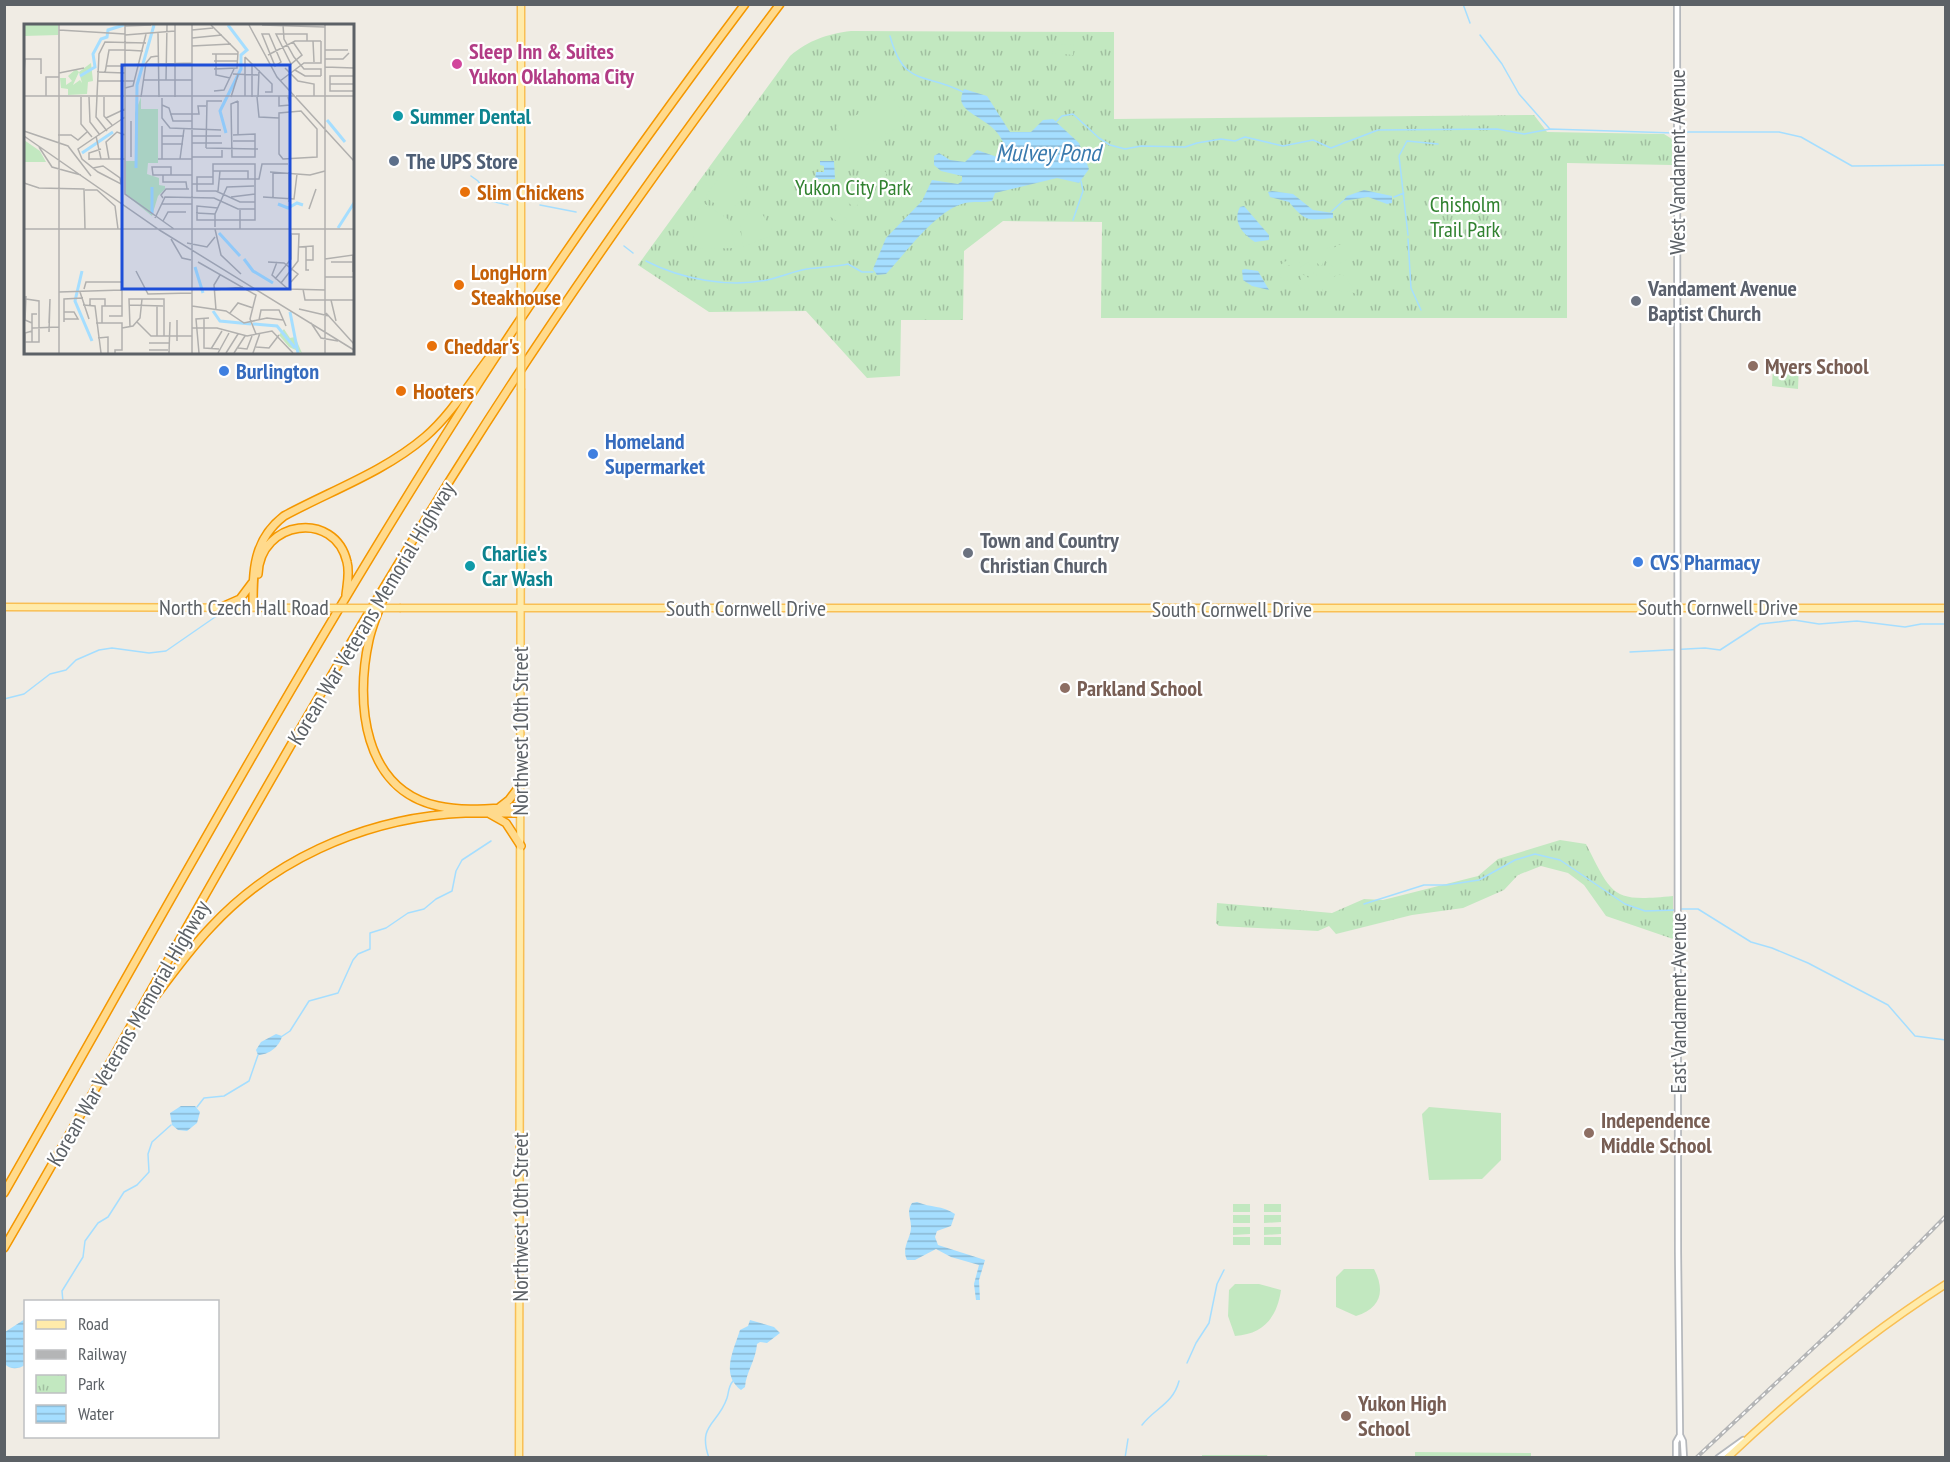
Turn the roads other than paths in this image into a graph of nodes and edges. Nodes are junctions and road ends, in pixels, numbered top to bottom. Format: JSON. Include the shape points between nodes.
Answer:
{"nodes":[{"id":1,"x":521,"y":4,"type":"edge"},
{"id":2,"x":745,"y":4,"type":"edge"},
{"id":3,"x":780,"y":4,"type":"edge"},
{"id":4,"x":1677,"y":4,"type":"edge"},
{"id":5,"x":509,"y":336,"type":"junction"},
{"id":6,"x":397,"y":566,"type":"junction"},
{"id":7,"x":253,"y":580,"type":"junction"},
{"id":8,"x":346,"y":598,"type":"junction"},
{"id":9,"x":224,"y":606,"type":"junction"},
{"id":10,"x":255,"y":606,"type":"junction"},
{"id":11,"x":4,"y":607,"type":"edge"},
{"id":12,"x":1678,"y":607,"type":"junction"},
{"id":13,"x":519,"y":608,"type":"junction"},
{"id":14,"x":1946,"y":608,"type":"edge"},
{"id":15,"x":521,"y":784,"type":"junction"},
{"id":16,"x":498,"y":808,"type":"junction"},
{"id":17,"x":521,"y":810,"type":"junction"},
{"id":18,"x":488,"y":813,"type":"junction"},
{"id":19,"x":521,"y":846,"type":"junction"},
{"id":20,"x":127,"y":1035,"type":"junction"},
{"id":21,"x":4,"y":1193,"type":"edge"},
{"id":22,"x":4,"y":1248,"type":"edge"},
{"id":23,"x":1946,"y":1284,"type":"edge"},
{"id":24,"x":1755,"y":1432,"type":"junction"},
{"id":25,"x":1680,"y":1435,"type":"junction"},
{"id":26,"x":1684,"y":1456,"type":"edge"},
{"id":27,"x":519,"y":1458,"type":"edge"},
{"id":28,"x":1676,"y":1458,"type":"edge"},
{"id":29,"x":1718,"y":1458,"type":"edge"},
{"id":30,"x":1727,"y":1458,"type":"edge"}],
"edges":[{"from":1,"to":13,"type":"main road","name":"Northwest 10th Street","bridge":true},
{"from":2,"to":5,"type":"highway","name":"Korean War Veterans Memorial Highway"},
{"from":3,"to":6,"type":"highway","name":"Korean War Veterans Memorial Highway","via":[[577,286]]},
{"from":4,"to":12,"type":"street","name":"West Vandament Avenue"},
{"from":5,"to":7,"type":"highway","via":[[425,437],[397,458],[295,510],[271,527],[257,550]]},
{"from":5,"to":8,"type":"highway","name":"Korean War Veterans Memorial Highway"},
{"from":6,"to":16,"type":"highway","via":[[374,623],[364,667],[365,719],[372,750],[392,780],[418,799],[440,807]]},
{"from":6,"to":20,"type":"highway","name":"Korean War Veterans Memorial Highway"},
{"from":7,"to":9,"type":"highway","via":[[244,595]]},
{"from":7,"to":10,"type":"highway"},
{"from":8,"to":10,"type":"highway","via":[[348,569],[340,547],[319,530],[302,527],[278,535],[263,552]]},
{"from":8,"to":21,"type":"highway","name":"Korean War Veterans Memorial Highway"},
{"from":9,"to":10,"type":"main road","name":"North Czech Hall Road"},
{"from":9,"to":11,"type":"main road","name":"North Czech Hall Road"},
{"from":10,"to":13,"type":"main road","name":"North Czech Hall Road","bridge":true},
{"from":12,"to":13,"type":"main road","name":"South Cornwell Drive"},
{"from":12,"to":14,"type":"main road","name":"South Cornwell Drive"},
{"from":12,"to":25,"type":"street","name":"East Vandament Avenue"},
{"from":13,"to":15,"type":"main road","name":"Northwest 10th Street"},
{"from":15,"to":16,"type":"highway"},
{"from":15,"to":17,"type":"main road","name":"Northwest 10th Street"},
{"from":16,"to":17,"type":"highway"},
{"from":17,"to":18,"type":"highway"},
{"from":17,"to":19,"type":"main road","name":"Northwest 10th Street"},
{"from":18,"to":19,"type":"highway","via":[[506,823]]},
{"from":18,"to":20,"type":"highway","via":[[429,816],[381,826],[323,847],[281,870],[243,897],[208,930]]},
{"from":19,"to":27,"type":"main road","name":"Northwest 10th Street"},
{"from":20,"to":22,"type":"highway","name":"Korean War Veterans Memorial Highway"},
{"from":23,"to":24,"type":"main road","via":[[1849,1351]]},
{"from":24,"to":29,"type":"street"},
{"from":24,"to":30,"type":"main road"},
{"from":25,"to":26,"type":"street","name":"East Vandament Avenue"},
{"from":25,"to":28,"type":"street","name":"East Vandament Avenue"}]}
